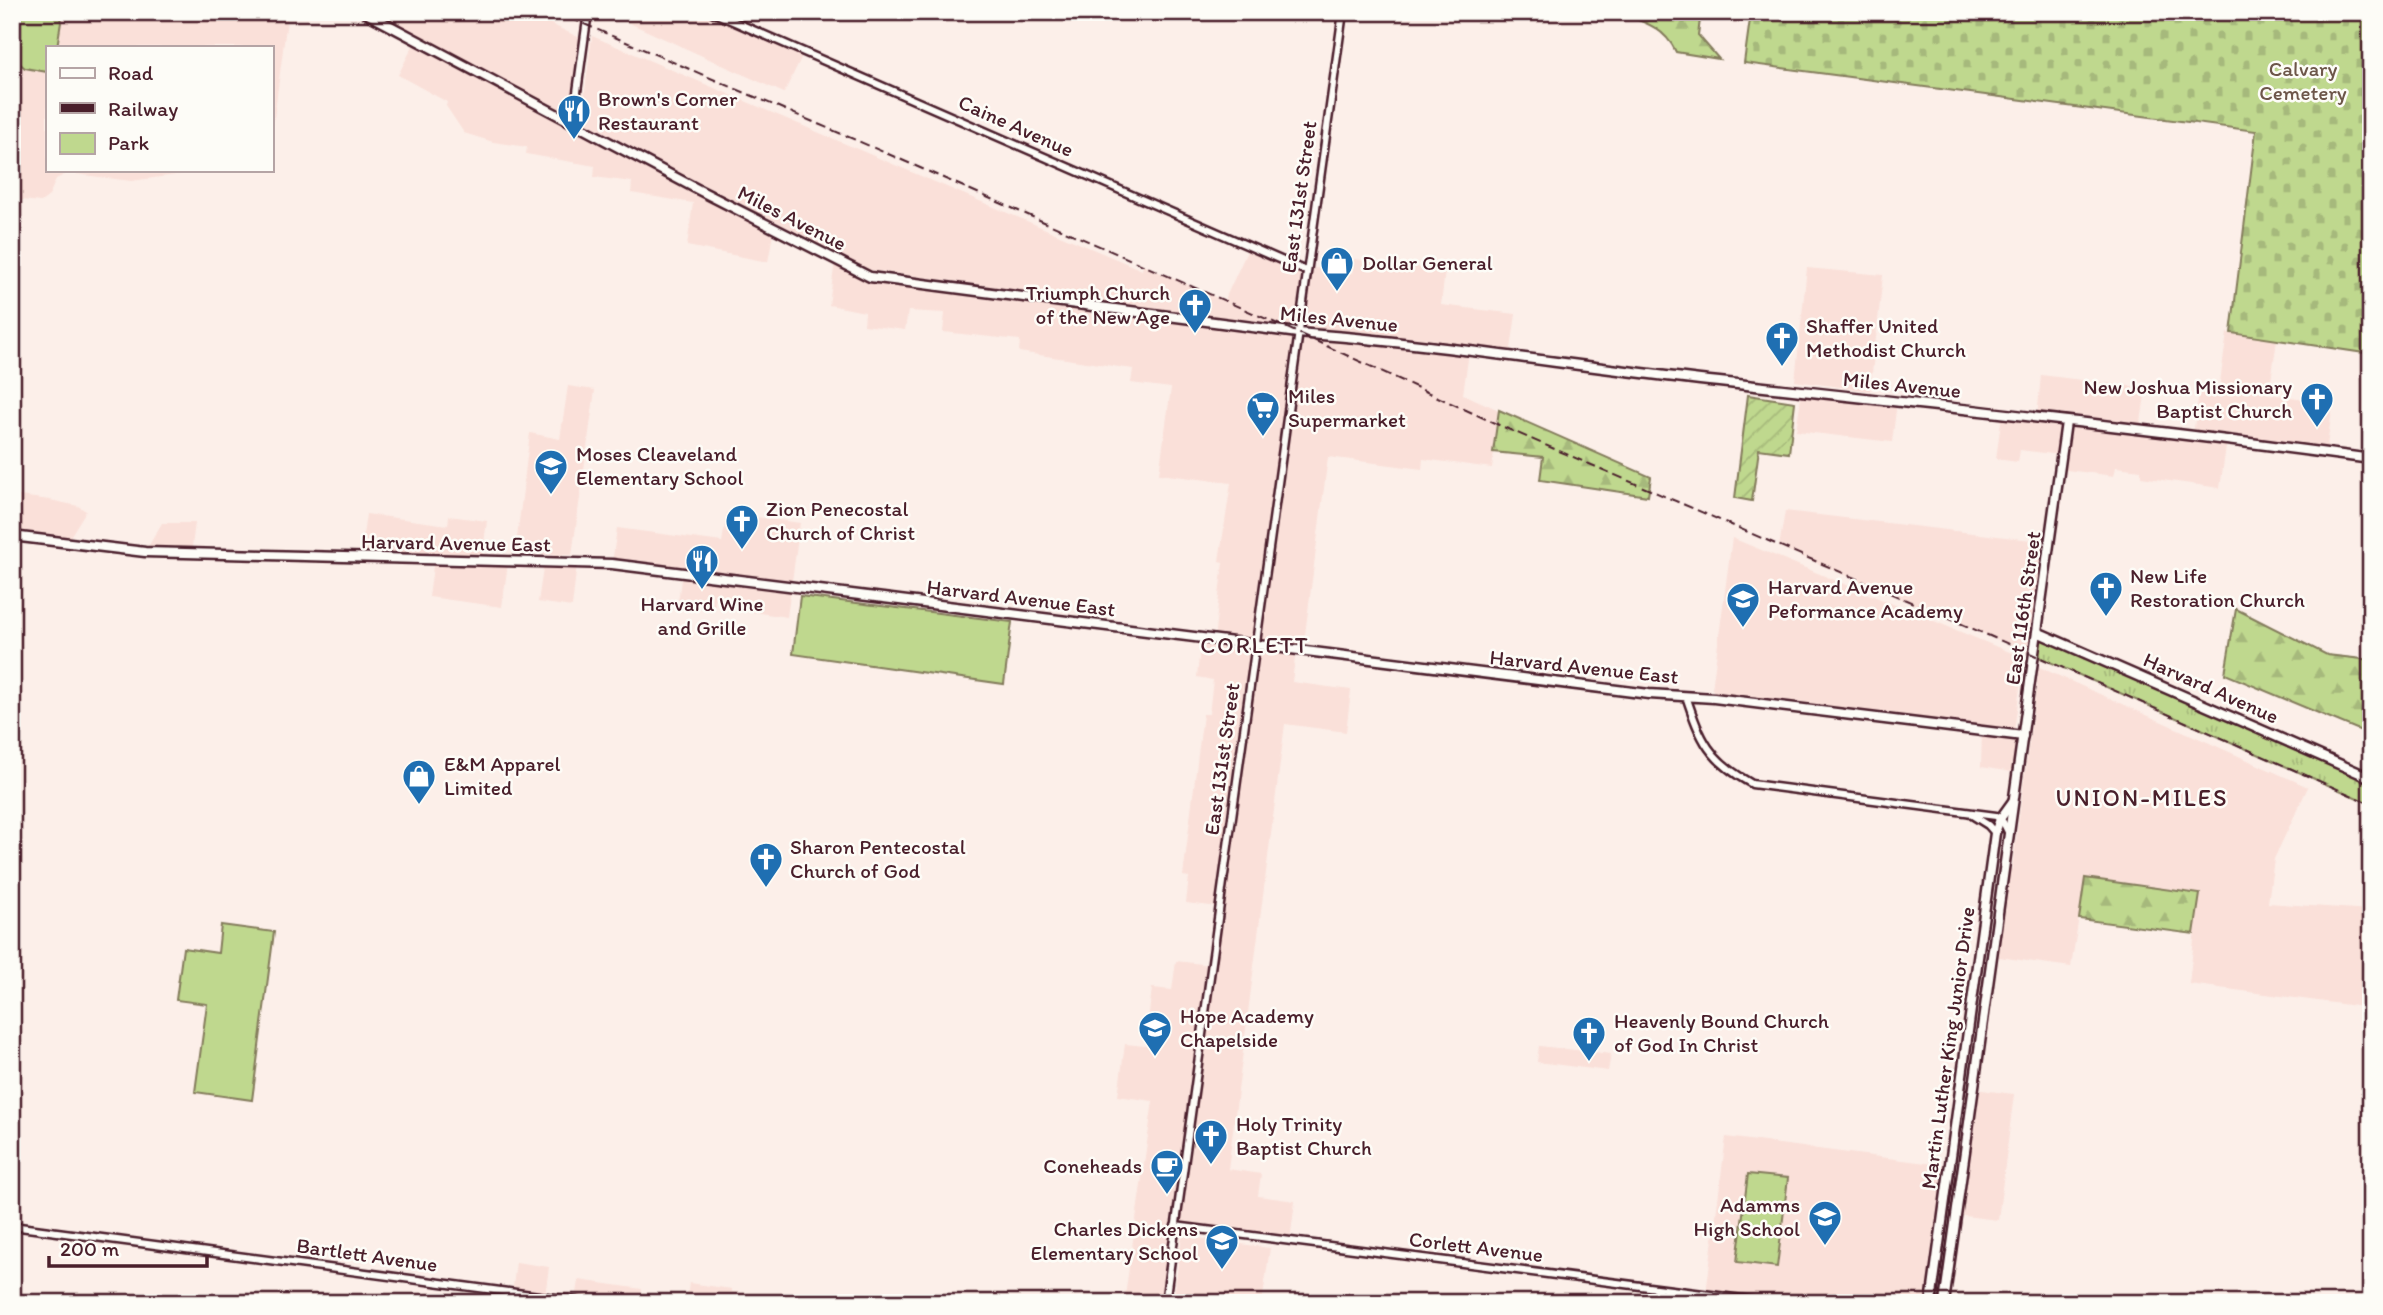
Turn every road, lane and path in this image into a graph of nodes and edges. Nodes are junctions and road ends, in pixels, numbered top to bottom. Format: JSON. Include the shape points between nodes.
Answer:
{"nodes":[{"id":1,"x":364,"y":12,"type":"edge"},
{"id":2,"x":588,"y":12,"type":"edge"},
{"id":3,"x":712,"y":12,"type":"edge"},
{"id":4,"x":1343,"y":12,"type":"edge"},
{"id":5,"x":570,"y":121,"type":"junction"},
{"id":6,"x":1306,"y":271,"type":"junction"},
{"id":7,"x":1298,"y":333,"type":"junction"},
{"id":8,"x":2066,"y":422,"type":"junction"},
{"id":9,"x":2371,"y":459,"type":"edge"},
{"id":10,"x":12,"y":536,"type":"edge"},
{"id":11,"x":2037,"y":632,"type":"junction"},
{"id":12,"x":1255,"y":644,"type":"junction"},
{"id":13,"x":1686,"y":696,"type":"junction"},
{"id":14,"x":2023,"y":736,"type":"junction"},
{"id":15,"x":2371,"y":778,"type":"edge"},
{"id":16,"x":2015,"y":799,"type":"junction"},
{"id":17,"x":1967,"y":812,"type":"junction"},
{"id":18,"x":1998,"y":817,"type":"junction"},
{"id":19,"x":1995,"y":832,"type":"junction"},
{"id":20,"x":2010,"y":835,"type":"junction"},
{"id":21,"x":12,"y":1226,"type":"edge"},
{"id":22,"x":1175,"y":1226,"type":"junction"},
{"id":23,"x":592,"y":1303,"type":"edge"},
{"id":24,"x":1165,"y":1303,"type":"edge"},
{"id":25,"x":1773,"y":1303,"type":"edge"},
{"id":26,"x":1931,"y":1303,"type":"edge"},
{"id":27,"x":1944,"y":1303,"type":"edge"}],
"edges":[{"from":1,"to":5,"type":"main road","name":"Miles Avenue"},
{"from":2,"to":5,"type":"street"},
{"from":3,"to":6,"type":"street","name":"Caine Avenue"},
{"from":4,"to":6,"type":"street","name":"East 131st Street"},
{"from":5,"to":7,"type":"main road","name":"Miles Avenue","via":[[870,277]]},
{"from":6,"to":7,"type":"street","name":"East 131st Street"},
{"from":7,"to":8,"type":"main road","name":"Miles Avenue"},
{"from":7,"to":12,"type":"street","name":"East 131st Street"},
{"from":8,"to":9,"type":"main road","name":"Miles Avenue"},
{"from":8,"to":11,"type":"main road","name":"East 116th Street"},
{"from":10,"to":12,"type":"main road","name":"Harvard Avenue East","via":[[145,552],[610,564]]},
{"from":11,"to":14,"type":"main road","name":"East 116th Street"},
{"from":11,"to":15,"type":"main road","name":"Harvard Avenue"},
{"from":12,"to":13,"type":"main road","name":"Harvard Avenue East"},
{"from":12,"to":22,"type":"street","name":"East 131st Street"},
{"from":13,"to":14,"type":"main road","name":"Harvard Avenue East"},
{"from":13,"to":17,"type":"street","via":[[1710,750],[1733,773],[1752,783]]},
{"from":14,"to":16,"type":"main road","name":"East 116th Street"},
{"from":16,"to":18,"type":"main road","name":"East 116th Street"},
{"from":16,"to":20,"type":"main road","name":"East 116th Street"},
{"from":17,"to":18,"type":"street"},
{"from":17,"to":19,"type":"street"},
{"from":18,"to":19,"type":"main road","name":"East 116th Street"},
{"from":18,"to":20,"type":"street"},
{"from":19,"to":26,"type":"main road","name":"Martin Luther King Junior Drive"},
{"from":20,"to":27,"type":"main road","name":"Martin Luther King Junior Drive"},
{"from":21,"to":23,"type":"street","name":"Bartlett Avenue"},
{"from":22,"to":24,"type":"street","name":"East 131st Street"},
{"from":22,"to":25,"type":"street","name":"Corlett Avenue"}]}
